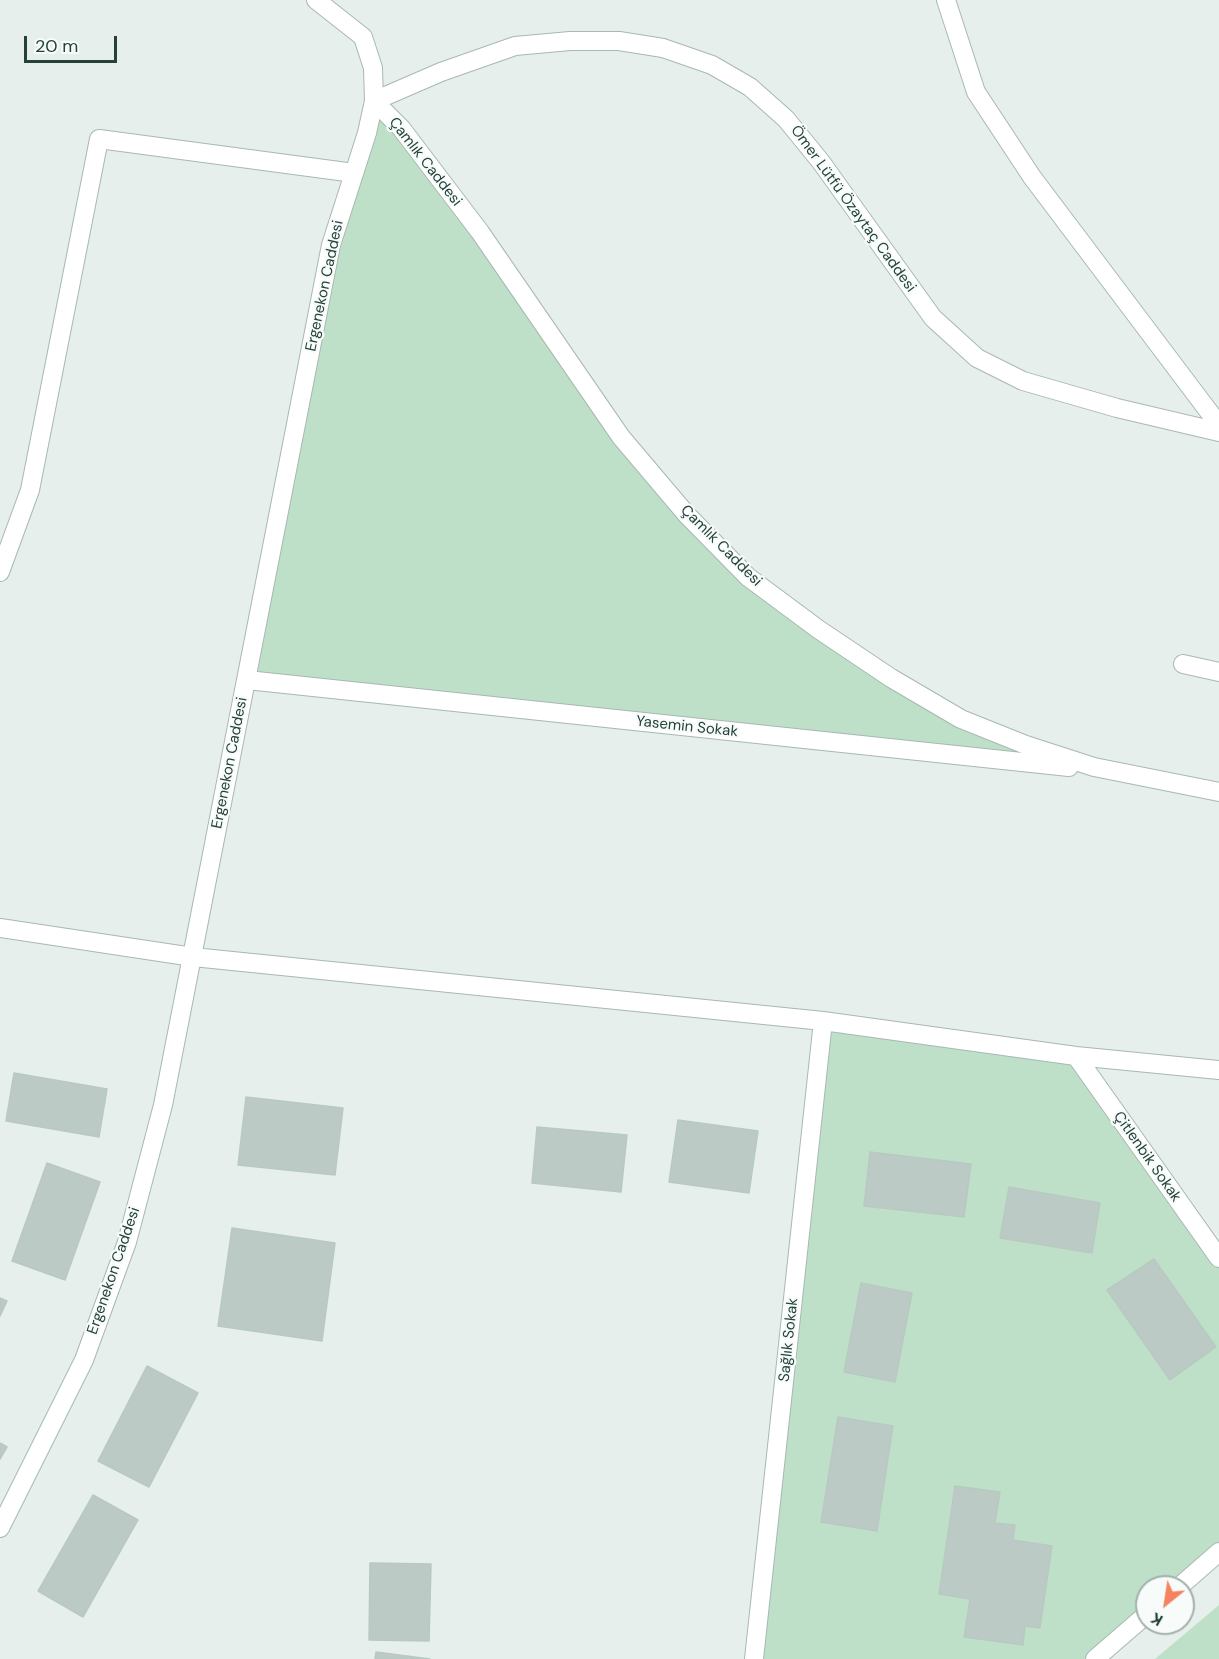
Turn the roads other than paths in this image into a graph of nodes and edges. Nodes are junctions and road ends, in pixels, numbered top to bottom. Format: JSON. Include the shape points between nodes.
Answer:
{"nodes":[{"id":1,"x":316,"y":0,"type":"edge"},
{"id":2,"x":946,"y":0,"type":"edge"},
{"id":3,"x":374,"y":101,"type":"junction"},
{"id":4,"x":354,"y":173,"type":"junction"},
{"id":5,"x":1219,"y":425,"type":"edge"},
{"id":6,"x":1219,"y":432,"type":"edge"},
{"id":7,"x":0,"y":572,"type":"edge"},
{"id":8,"x":1183,"y":664,"type":"dead end"},
{"id":9,"x":1219,"y":672,"type":"edge"},
{"id":10,"x":247,"y":680,"type":"junction"},
{"id":11,"x":1128,"y":773,"type":"junction"},
{"id":12,"x":1219,"y":792,"type":"edge"},
{"id":13,"x":0,"y":928,"type":"edge"},
{"id":14,"x":193,"y":957,"type":"junction"},
{"id":15,"x":823,"y":1022,"type":"junction"},
{"id":16,"x":1076,"y":1056,"type":"junction"},
{"id":17,"x":1219,"y":1070,"type":"edge"},
{"id":18,"x":1219,"y":1258,"type":"edge"},
{"id":19,"x":0,"y":1528,"type":"edge"},
{"id":20,"x":1219,"y":1552,"type":"edge"},
{"id":21,"x":1193,"y":1575,"type":"edge"},
{"id":22,"x":1135,"y":1624,"type":"edge"},
{"id":23,"x":754,"y":1659,"type":"edge"},
{"id":24,"x":1095,"y":1659,"type":"edge"}],
"edges":[{"from":1,"to":3,"type":"street","name":"Ergenekon Caddesi","via":[[363,37],[373,68]]},
{"from":2,"to":5,"type":"street","via":[[975,92],[1032,177]]},
{"from":3,"to":4,"type":"street","name":"Ergenekon Caddesi"},
{"from":3,"to":6,"type":"street","name":"Ömer Lütfü Özaytaç Caddesi","via":[[515,46],[619,41],[663,48],[712,65],[750,87],[786,119],[822,162],[933,318],[977,358],[1023,381]]},
{"from":3,"to":11,"type":"street","name":"Çamlık Caddesi","via":[[401,128],[480,232],[621,437],[687,515],[748,577],[854,654],[961,719],[1026,745]]},
{"from":4,"to":7,"type":"street","via":[[99,139],[30,490]]},
{"from":4,"to":10,"type":"street","name":"Ergenekon Caddesi","via":[[331,245]]},
{"from":8,"to":9,"type":"street"},
{"from":10,"to":11,"type":"street","name":"Yasemin Sokak"},
{"from":10,"to":14,"type":"street","name":"Ergenekon Caddesi"},
{"from":11,"to":12,"type":"street","name":"Çamlık Caddesi"},
{"from":13,"to":14,"type":"street"},
{"from":14,"to":15,"type":"street"},
{"from":14,"to":19,"type":"street","name":"Ergenekon Caddesi","via":[[163,1105],[127,1242],[84,1360]]},
{"from":15,"to":16,"type":"street"},
{"from":15,"to":23,"type":"street","name":"Sağlık Sokak"},
{"from":16,"to":17,"type":"street"},
{"from":16,"to":18,"type":"street","name":"Çitlenbik Sokak"},
{"from":20,"to":21,"type":"street"},
{"from":22,"to":24,"type":"street"}]}
